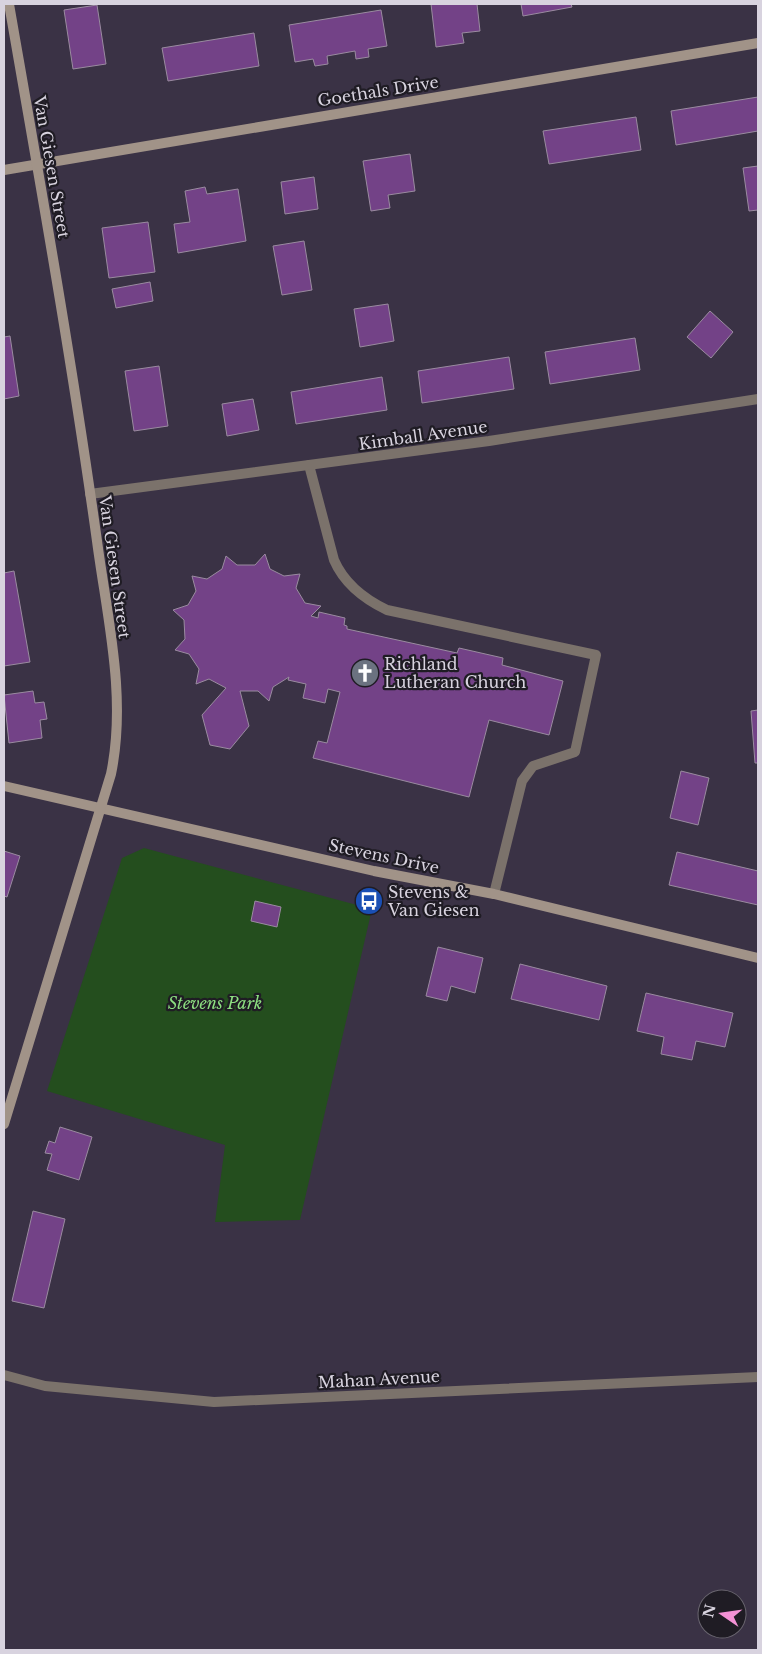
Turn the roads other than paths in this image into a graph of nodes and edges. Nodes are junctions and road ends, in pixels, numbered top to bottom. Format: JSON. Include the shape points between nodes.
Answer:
{"nodes":[{"id":1,"x":9,"y":4,"type":"edge"},
{"id":2,"x":758,"y":43,"type":"edge"},
{"id":3,"x":36,"y":163,"type":"junction"},
{"id":4,"x":4,"y":170,"type":"edge"},
{"id":5,"x":758,"y":399,"type":"edge"},
{"id":6,"x":309,"y":465,"type":"junction"},
{"id":7,"x":90,"y":494,"type":"junction"},
{"id":8,"x":4,"y":786,"type":"edge"},
{"id":9,"x":101,"y":808,"type":"junction"},
{"id":10,"x":494,"y":894,"type":"junction"},
{"id":11,"x":758,"y":958,"type":"edge"},
{"id":12,"x":4,"y":1124,"type":"edge"},
{"id":13,"x":4,"y":1375,"type":"edge"},
{"id":14,"x":758,"y":1377,"type":"edge"}],
"edges":[{"from":1,"to":3,"type":"main road","name":"Van Giesen Street"},
{"from":2,"to":3,"type":"main road","name":"Goethals Drive"},
{"from":3,"to":4,"type":"main road","name":"Goethals Drive"},
{"from":3,"to":7,"type":"main road","name":"Van Giesen Street"},
{"from":5,"to":6,"type":"street","name":"Kimball Avenue"},
{"from":6,"to":7,"type":"street","name":"Kimball Avenue"},
{"from":6,"to":10,"type":"street","via":[[340,573],[374,604],[387,610],[596,654],[575,752],[533,766],[522,780]]},
{"from":7,"to":9,"type":"main road","name":"Van Giesen Street","via":[[118,708],[116,750]]},
{"from":8,"to":9,"type":"main road","name":"Stevens Drive"},
{"from":9,"to":10,"type":"main road","name":"Stevens Drive","via":[[374,871]]},
{"from":9,"to":12,"type":"main road","name":"Van Giesen Street"},
{"from":10,"to":11,"type":"main road","name":"Stevens Drive"},
{"from":13,"to":14,"type":"street","name":"Mahan Avenue","via":[[45,1386],[214,1402]]}]}
